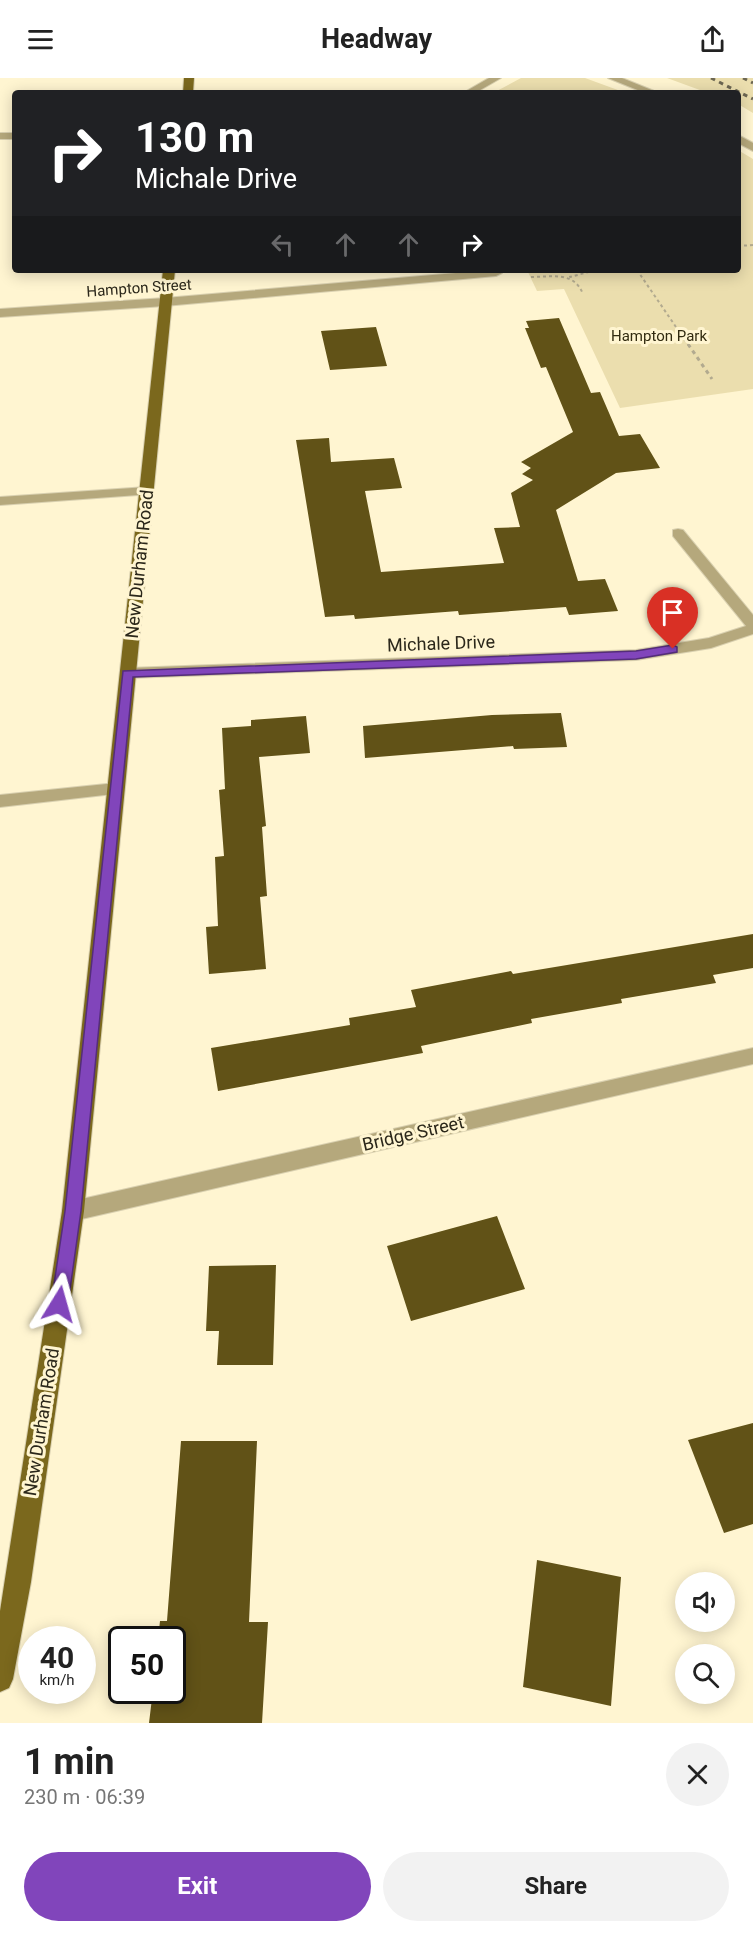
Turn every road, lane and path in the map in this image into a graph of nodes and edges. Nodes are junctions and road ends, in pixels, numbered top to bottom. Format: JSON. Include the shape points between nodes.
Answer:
{"nodes":[{"id":1,"x":496,"y":78,"type":"edge"},
{"id":2,"x":613,"y":78,"type":"edge"},
{"id":3,"x":474,"y":90,"type":"edge"},
{"id":4,"x":646,"y":90,"type":"edge"},
{"id":5,"x":169,"y":273,"type":"edge"},
{"id":6,"x":496,"y":273,"type":"dead end"},
{"id":7,"x":571,"y":273,"type":"edge"},
{"id":8,"x":585,"y":273,"type":"edge"},
{"id":9,"x":639,"y":273,"type":"edge"},
{"id":10,"x":531,"y":277,"type":"dead end"},
{"id":11,"x":570,"y":277,"type":"junction"},
{"id":12,"x":583,"y":294,"type":"dead end"},
{"id":13,"x":165,"y":302,"type":"junction"},
{"id":14,"x":0,"y":313,"type":"edge"},
{"id":15,"x":712,"y":379,"type":"dead end"},
{"id":16,"x":147,"y":491,"type":"junction"},
{"id":17,"x":0,"y":501,"type":"edge"},
{"id":18,"x":678,"y":533,"type":"dead end"},
{"id":19,"x":753,"y":627,"type":"edge"},
{"id":20,"x":128,"y":673,"type":"junction"},
{"id":21,"x":116,"y":789,"type":"junction"},
{"id":22,"x":0,"y":801,"type":"edge"},
{"id":23,"x":753,"y":1056,"type":"edge"},
{"id":24,"x":73,"y":1211,"type":"junction"},
{"id":25,"x":0,"y":1679,"type":"edge"}],
"edges":[{"from":1,"to":3,"type":"street"},
{"from":2,"to":4,"type":"street"},
{"from":5,"to":13,"type":"main road","name":"New Durham Road"},
{"from":6,"to":13,"type":"street","name":"Hampton Street"},
{"from":7,"to":11,"type":"path"},
{"from":8,"to":11,"type":"path"},
{"from":9,"to":15,"type":"path"},
{"from":10,"to":11,"type":"path"},
{"from":11,"to":12,"type":"path"},
{"from":13,"to":14,"type":"street","name":"Hampton Street"},
{"from":13,"to":16,"type":"main road","name":"New Durham Road"},
{"from":16,"to":17,"type":"street"},
{"from":16,"to":20,"type":"main road","name":"New Durham Road"},
{"from":18,"to":19,"type":"street"},
{"from":19,"to":20,"type":"street","name":"Michale Drive","via":[[711,643],[636,655]]},
{"from":20,"to":21,"type":"main road","name":"New Durham Road"},
{"from":21,"to":22,"type":"street"},
{"from":21,"to":24,"type":"main road","name":"New Durham Road"},
{"from":23,"to":24,"type":"street","name":"Bridge Street"},
{"from":24,"to":25,"type":"main road","name":"New Durham Road"}]}
